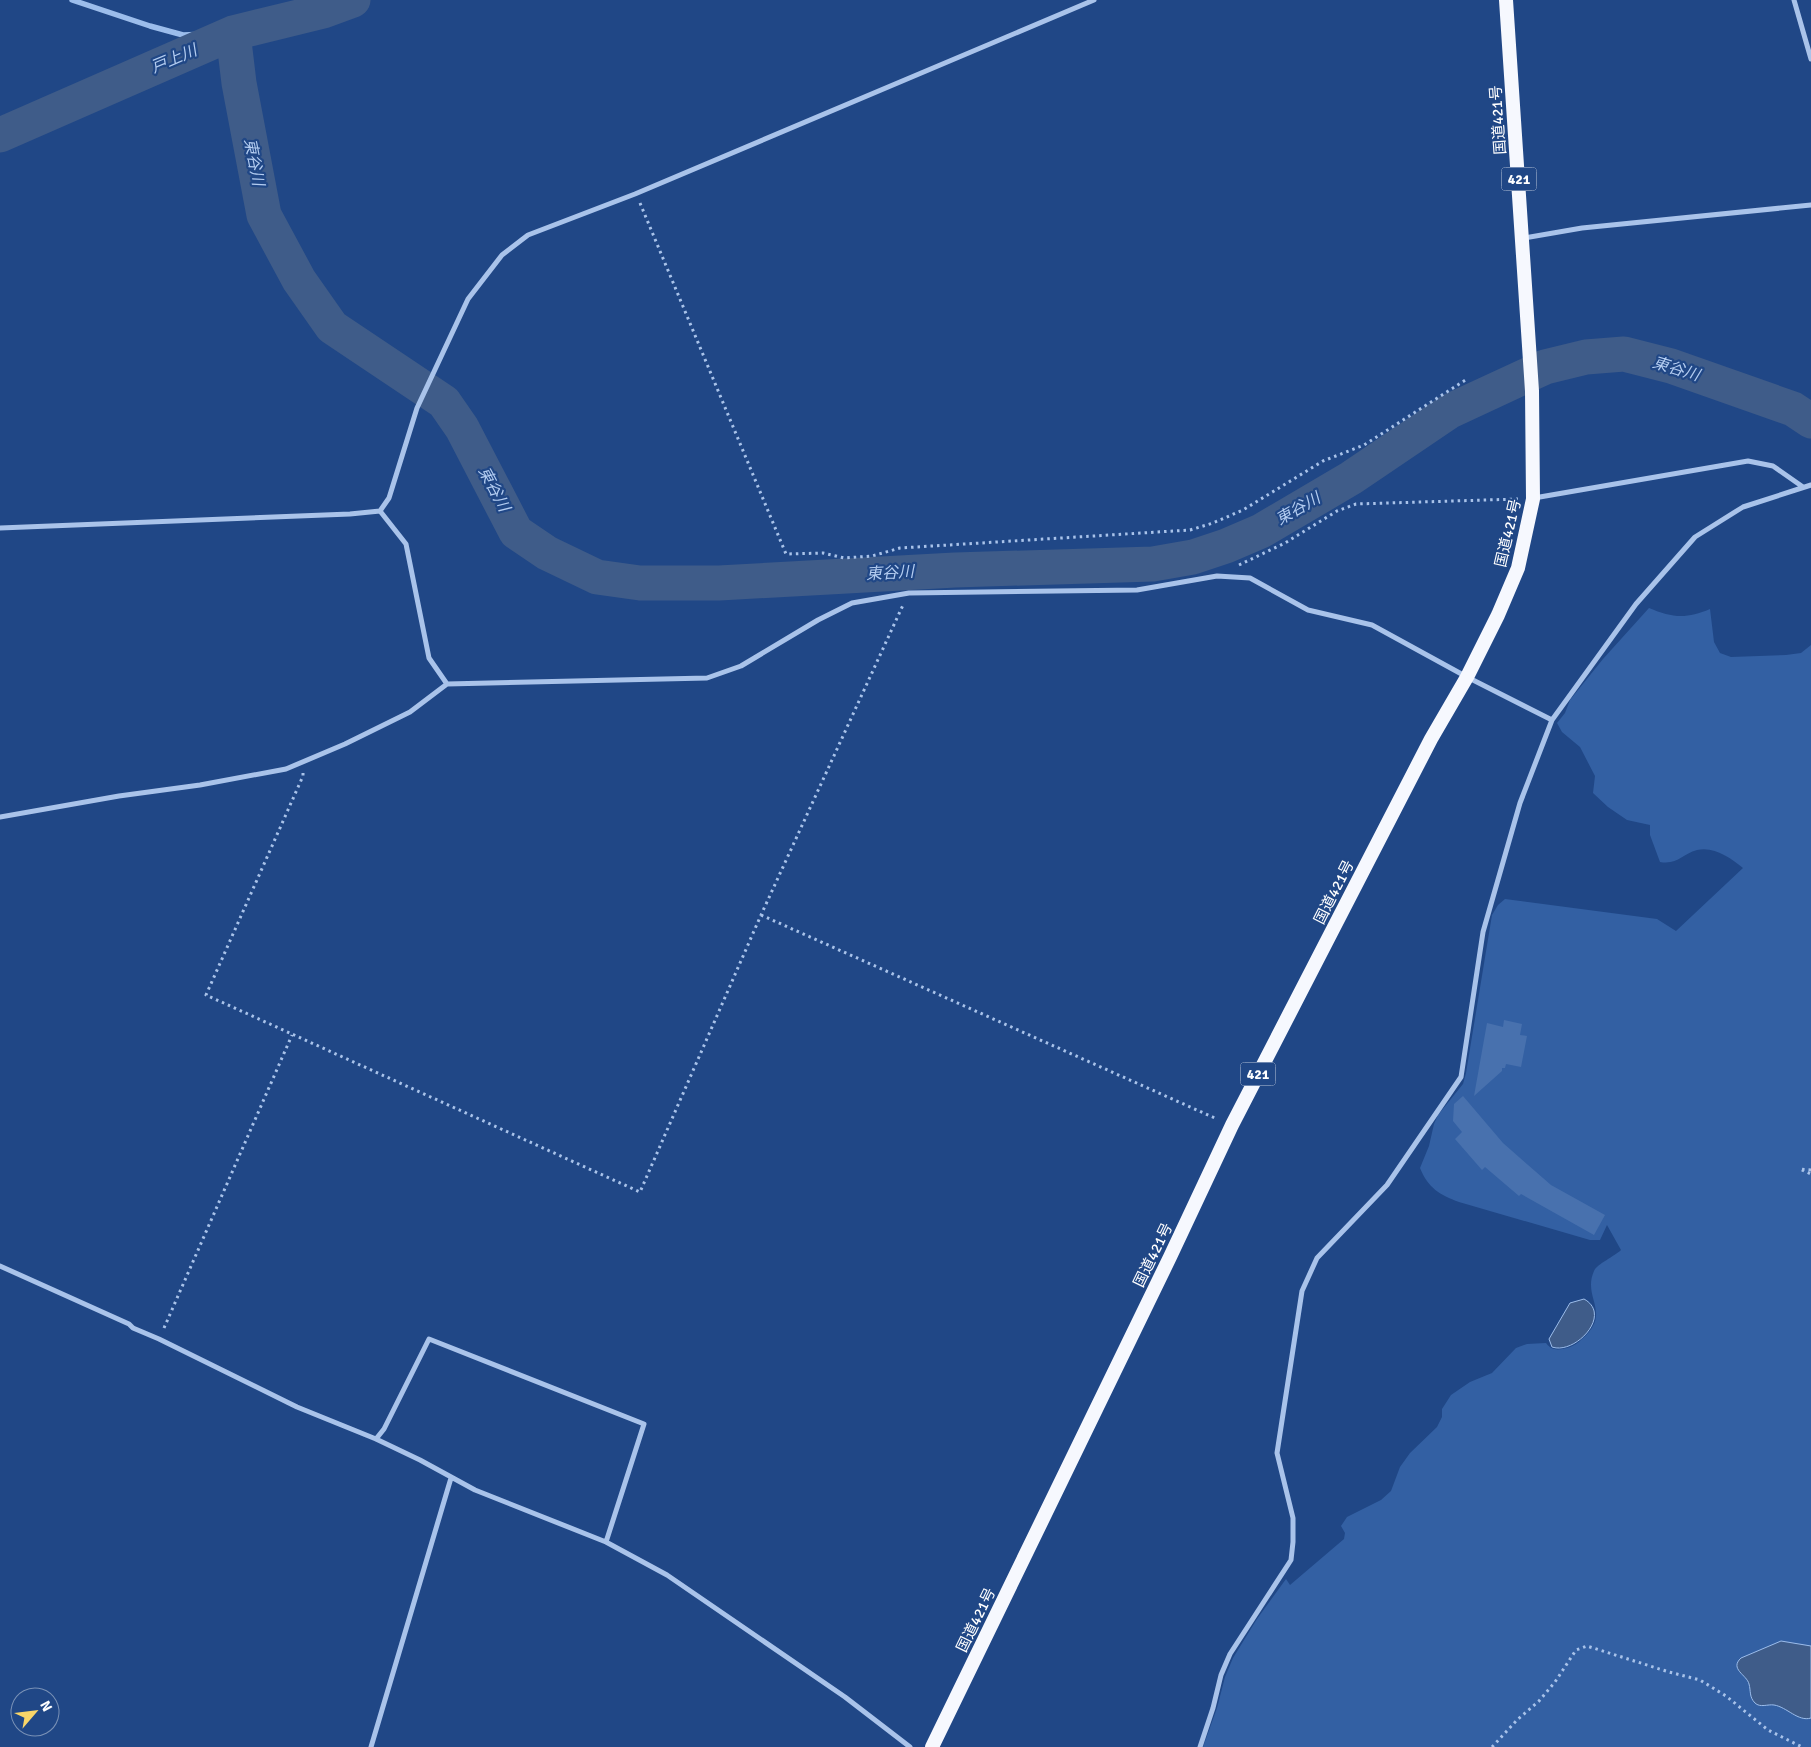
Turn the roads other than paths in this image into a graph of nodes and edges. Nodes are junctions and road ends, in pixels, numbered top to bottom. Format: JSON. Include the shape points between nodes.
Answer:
{"nodes":[{"id":1,"x":1094,"y":0,"type":"edge"},
{"id":2,"x":1506,"y":0,"type":"edge"},
{"id":3,"x":1794,"y":0,"type":"edge"},
{"id":4,"x":1811,"y":59,"type":"edge"},
{"id":5,"x":1811,"y":205,"type":"edge"},
{"id":6,"x":1523,"y":238,"type":"junction"},
{"id":7,"x":1811,"y":485,"type":"edge"},
{"id":8,"x":1803,"y":487,"type":"junction"},
{"id":9,"x":1534,"y":499,"type":"junction"},
{"id":10,"x":380,"y":510,"type":"junction"},
{"id":11,"x":0,"y":528,"type":"edge"},
{"id":12,"x":1467,"y":677,"type":"junction"},
{"id":13,"x":448,"y":684,"type":"junction"},
{"id":14,"x":1552,"y":720,"type":"junction"},
{"id":15,"x":0,"y":818,"type":"edge"},
{"id":16,"x":0,"y":1266,"type":"edge"},
{"id":17,"x":376,"y":1439,"type":"junction"},
{"id":18,"x":452,"y":1478,"type":"junction"},
{"id":19,"x":606,"y":1542,"type":"junction"},
{"id":20,"x":371,"y":1747,"type":"edge"},
{"id":21,"x":910,"y":1747,"type":"edge"},
{"id":22,"x":932,"y":1747,"type":"edge"},
{"id":23,"x":1200,"y":1747,"type":"edge"}],
"edges":[{"from":1,"to":10,"type":"street","via":[[635,194],[528,235],[502,255],[468,299],[417,408],[389,498]]},
{"from":2,"to":6,"type":"highway","name":"国道421号","number":"421"},
{"from":3,"to":4,"type":"street"},
{"from":5,"to":6,"type":"street","via":[[1582,228]]},
{"from":6,"to":9,"type":"highway","name":"国道421号","number":"421","via":[[1532,391]]},
{"from":7,"to":8,"type":"street"},
{"from":8,"to":9,"type":"street","via":[[1773,466],[1748,461]]},
{"from":8,"to":14,"type":"street","via":[[1743,507],[1694,538],[1636,604]]},
{"from":9,"to":12,"type":"highway","name":"国道421号","number":"421","via":[[1518,568]]},
{"from":10,"to":11,"type":"street","via":[[350,514]]},
{"from":10,"to":13,"type":"street","via":[[406,544],[429,658]]},
{"from":12,"to":13,"type":"street","via":[[1372,625],[1308,610],[1250,578],[1218,576],[1138,590],[909,594],[852,603],[741,666],[706,678]]},
{"from":12,"to":14,"type":"street"},
{"from":12,"to":22,"type":"highway","name":"国道421号","number":"421","via":[[1427,747],[1232,1125]]},
{"from":13,"to":15,"type":"street","via":[[410,712],[286,769]]},
{"from":14,"to":23,"type":"street","via":[[1520,803],[1483,932],[1461,1077],[1387,1185],[1317,1258],[1302,1291],[1277,1453],[1293,1518],[1291,1560],[1230,1654]]},
{"from":16,"to":17,"type":"street","via":[[298,1407]]},
{"from":17,"to":18,"type":"street"},
{"from":17,"to":19,"type":"street","via":[[429,1339],[644,1424]]},
{"from":18,"to":19,"type":"street","via":[[474,1490]]},
{"from":18,"to":20,"type":"street"},
{"from":19,"to":21,"type":"street","via":[[667,1575],[763,1639]]}]}
